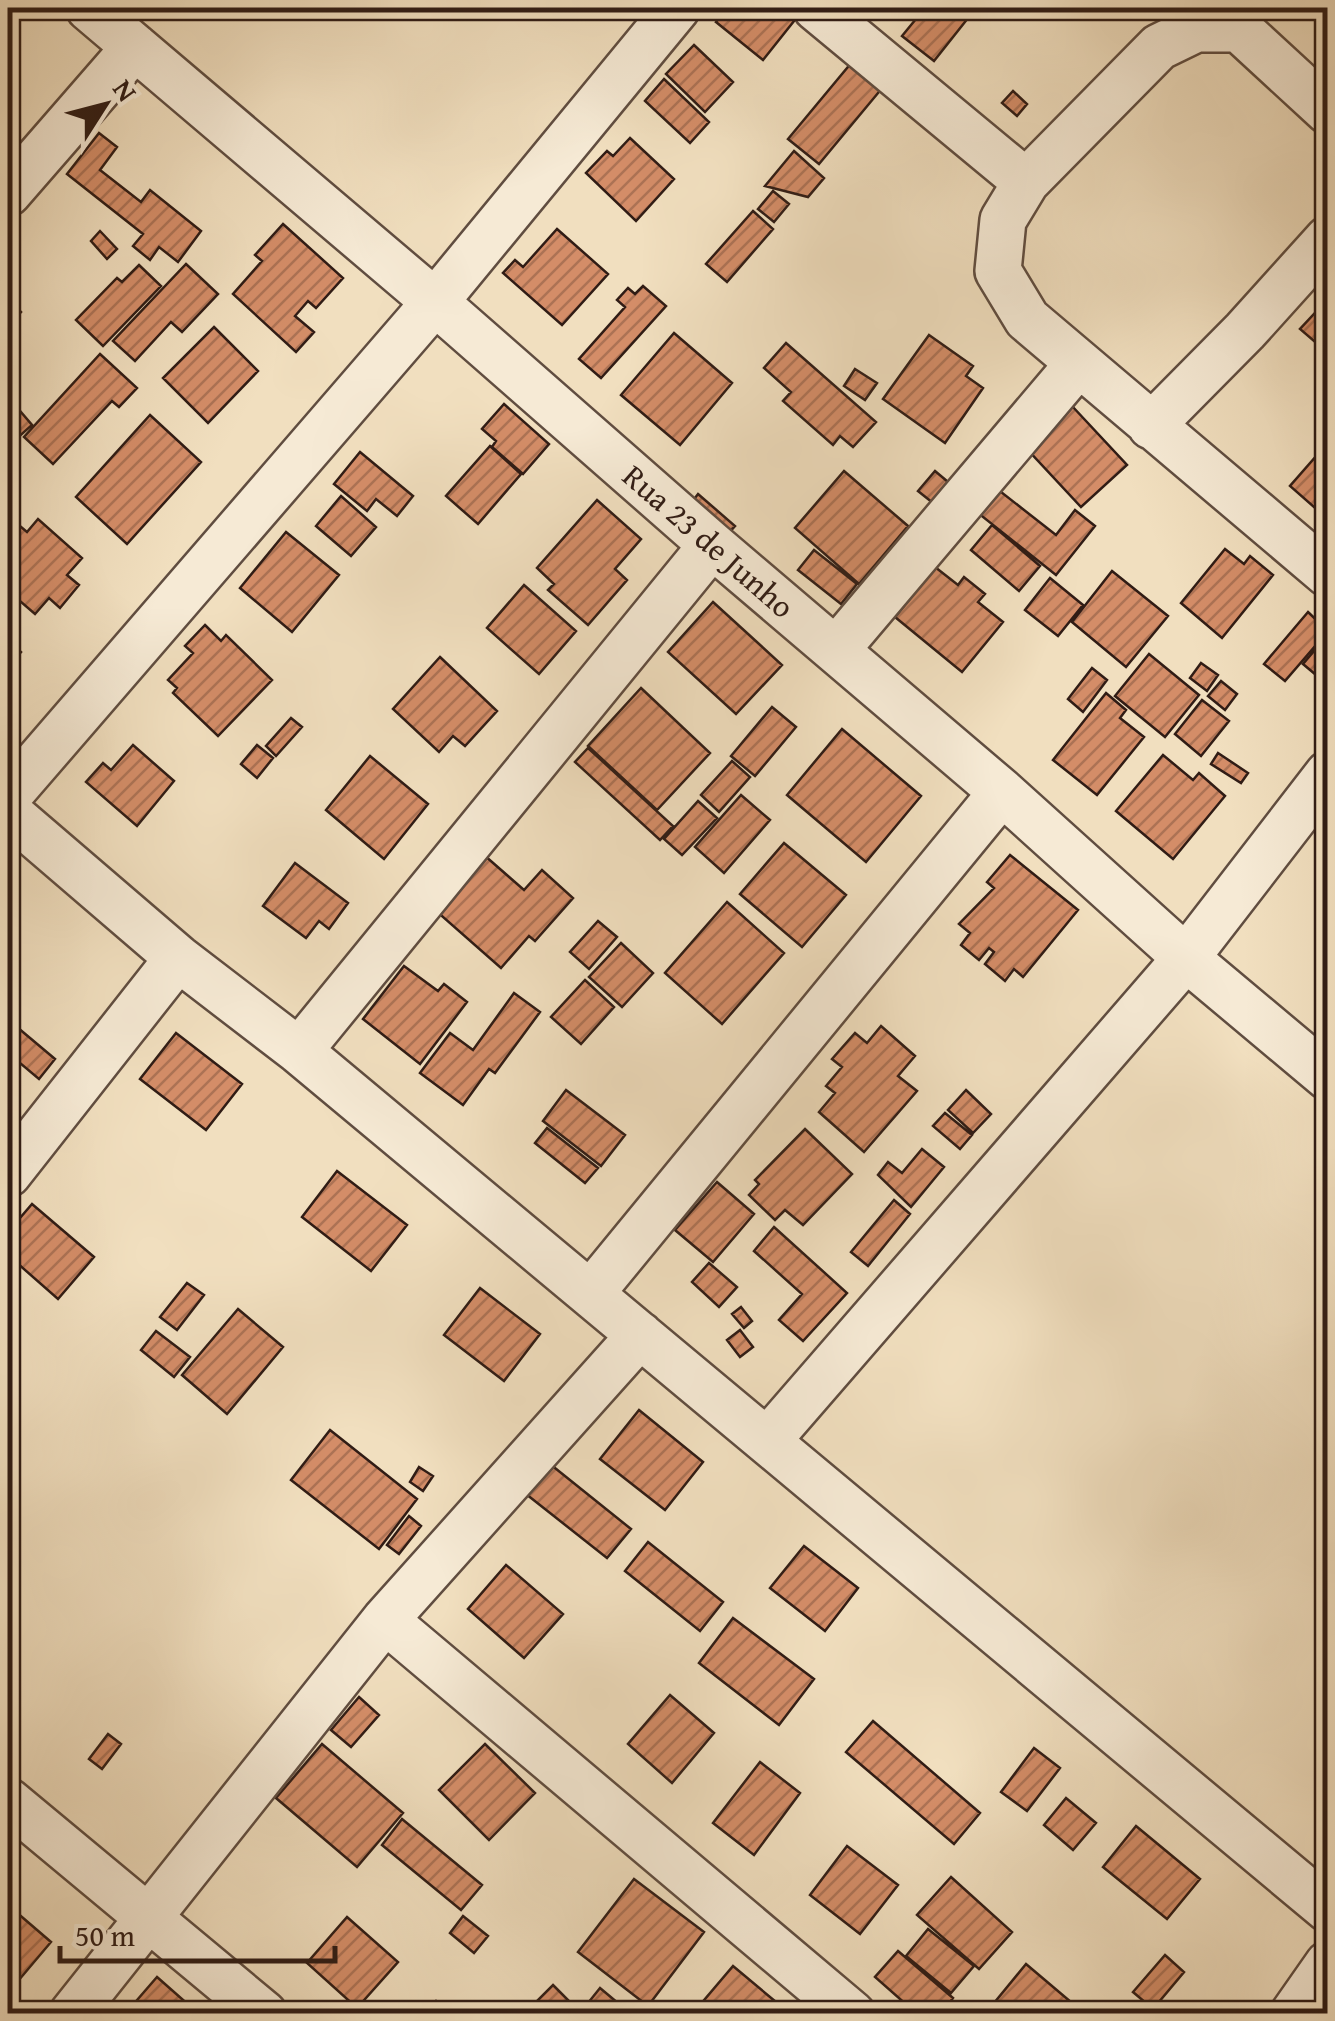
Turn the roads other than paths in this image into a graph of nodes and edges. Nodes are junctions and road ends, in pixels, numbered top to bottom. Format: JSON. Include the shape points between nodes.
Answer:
{"nodes":[{"id":1,"x":89,"y":8,"type":"edge"},
{"id":2,"x":677,"y":8,"type":"edge"},
{"id":3,"x":816,"y":8,"type":"edge"},
{"id":4,"x":135,"y":47,"type":"junction"},
{"id":5,"x":1328,"y":111,"type":"edge"},
{"id":6,"x":1026,"y":182,"type":"junction"},
{"id":7,"x":8,"y":193,"type":"edge"},
{"id":8,"x":1328,"y":239,"type":"edge"},
{"id":9,"x":435,"y":302,"type":"junction"},
{"id":10,"x":1078,"y":363,"type":"junction"},
{"id":11,"x":1151,"y":426,"type":"junction"},
{"id":12,"x":712,"y":545,"type":"junction"},
{"id":13,"x":1328,"y":574,"type":"edge"},
{"id":14,"x":836,"y":650,"type":"junction"},
{"id":15,"x":1328,"y":774,"type":"edge"},
{"id":16,"x":1002,"y":792,"type":"junction"},
{"id":17,"x":8,"y":796,"type":"edge"},
{"id":18,"x":8,"y":812,"type":"edge"},
{"id":19,"x":178,"y":958,"type":"junction"},
{"id":20,"x":1186,"y":958,"type":"junction"},
{"id":21,"x":299,"y":1050,"type":"junction"},
{"id":22,"x":1328,"y":1077,"type":"edge"},
{"id":23,"x":8,"y":1174,"type":"edge"},
{"id":24,"x":591,"y":1294,"type":"junction"},
{"id":25,"x":640,"y":1335,"type":"junction"},
{"id":26,"x":768,"y":1440,"type":"junction"},
{"id":27,"x":385,"y":1620,"type":"junction"},
{"id":28,"x":8,"y":1801,"type":"edge"},
{"id":29,"x":1328,"y":1909,"type":"edge"},
{"id":30,"x":148,"y":1917,"type":"junction"},
{"id":31,"x":1328,"y":1964,"type":"edge"},
{"id":32,"x":72,"y":2014,"type":"edge"},
{"id":33,"x":264,"y":2014,"type":"edge"},
{"id":34,"x":852,"y":2014,"type":"edge"},
{"id":35,"x":1293,"y":2014,"type":"edge"}],
"edges":[{"from":1,"to":4,"type":"street","name":"Rua 23 de Junho"},
{"from":2,"to":9,"type":"street"},
{"from":3,"to":6,"type":"street"},
{"from":4,"to":7,"type":"street"},
{"from":4,"to":9,"type":"street","name":"Rua 23 de Junho"},
{"from":5,"to":6,"type":"street","via":[[1239,29],[1196,29],[1159,46]]},
{"from":6,"to":10,"type":"street","via":[[1003,220],[998,271],[1027,319]]},
{"from":8,"to":11,"type":"street"},
{"from":9,"to":12,"type":"street","name":"Rua 23 de Junho"},
{"from":9,"to":17,"type":"street"},
{"from":10,"to":11,"type":"street"},
{"from":10,"to":14,"type":"street"},
{"from":11,"to":13,"type":"street"},
{"from":12,"to":14,"type":"street","name":"Rua 23 de Junho"},
{"from":12,"to":21,"type":"street"},
{"from":14,"to":16,"type":"street","name":"Rua 23 de Junho"},
{"from":15,"to":20,"type":"street"},
{"from":16,"to":20,"type":"street","name":"Rua 23 de Junho"},
{"from":16,"to":24,"type":"street"},
{"from":18,"to":19,"type":"street"},
{"from":19,"to":21,"type":"street"},
{"from":19,"to":23,"type":"street"},
{"from":20,"to":22,"type":"street","name":"Rua 23 de Junho"},
{"from":20,"to":26,"type":"street"},
{"from":21,"to":24,"type":"street"},
{"from":24,"to":25,"type":"street"},
{"from":25,"to":26,"type":"street"},
{"from":25,"to":27,"type":"street"},
{"from":26,"to":29,"type":"street"},
{"from":27,"to":30,"type":"street"},
{"from":27,"to":34,"type":"street"},
{"from":28,"to":30,"type":"street"},
{"from":30,"to":32,"type":"street"},
{"from":30,"to":33,"type":"street"},
{"from":31,"to":35,"type":"street"}]}
